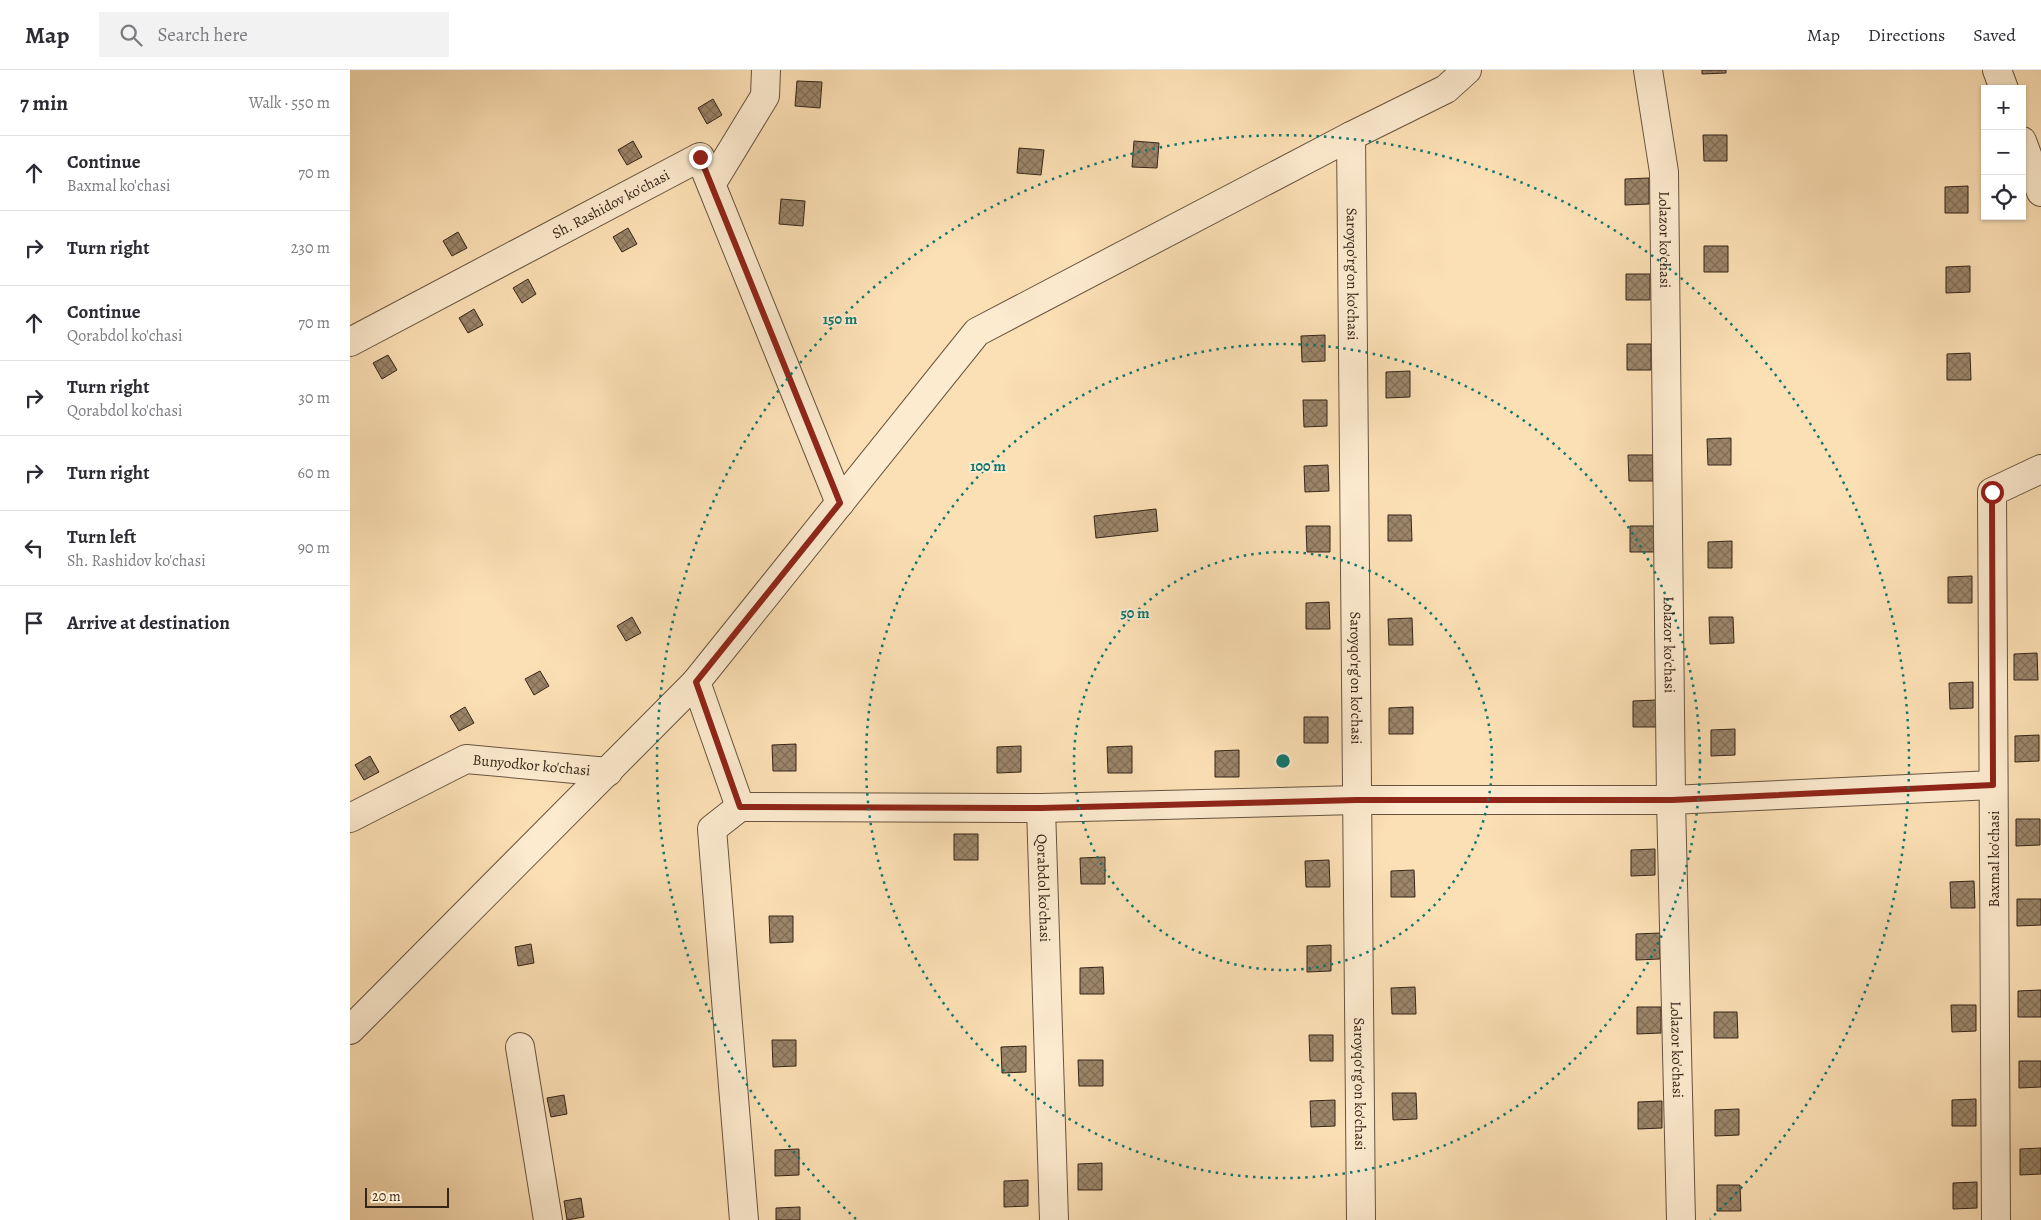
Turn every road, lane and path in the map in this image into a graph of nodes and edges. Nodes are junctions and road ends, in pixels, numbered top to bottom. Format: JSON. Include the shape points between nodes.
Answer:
{"nodes":[{"id":1,"x":766,"y":70,"type":"edge"},
{"id":2,"x":1467,"y":70,"type":"edge"},
{"id":3,"x":1648,"y":70,"type":"edge"},
{"id":4,"x":1997,"y":70,"type":"edge"},
{"id":5,"x":2003,"y":85,"type":"edge"},
{"id":6,"x":1351,"y":136,"type":"junction"},
{"id":7,"x":2026,"y":151,"type":"edge"},
{"id":8,"x":712,"y":183,"type":"junction"},
{"id":9,"x":2041,"y":192,"type":"edge"},
{"id":10,"x":350,"y":342,"type":"edge"},
{"id":11,"x":2041,"y":469,"type":"edge"},
{"id":12,"x":840,"y":503,"type":"junction"},
{"id":13,"x":696,"y":682,"type":"junction"},
{"id":14,"x":608,"y":772,"type":"junction"},
{"id":15,"x":1993,"y":785,"type":"junction"},
{"id":16,"x":1356,"y":800,"type":"junction"},
{"id":17,"x":1672,"y":800,"type":"junction"},
{"id":18,"x":740,"y":807,"type":"junction"},
{"id":19,"x":1041,"y":808,"type":"junction"},
{"id":20,"x":350,"y":818,"type":"edge"},
{"id":21,"x":350,"y":1030,"type":"edge"},
{"id":22,"x":520,"y":1047,"type":"dead end"},
{"id":23,"x":548,"y":1220,"type":"edge"},
{"id":24,"x":744,"y":1220,"type":"edge"},
{"id":25,"x":1054,"y":1220,"type":"edge"},
{"id":26,"x":1361,"y":1220,"type":"edge"},
{"id":27,"x":1681,"y":1220,"type":"edge"},
{"id":28,"x":1996,"y":1220,"type":"edge"}],
"edges":[{"from":1,"to":8,"type":"street","via":[[765,96]]},
{"from":2,"to":6,"type":"street","via":[[1446,89]]},
{"from":3,"to":17,"type":"street","name":"Lolazor ko'chasi","via":[[1664,172]]},
{"from":4,"to":5,"type":"street"},
{"from":6,"to":12,"type":"street","via":[[977,332]]},
{"from":6,"to":16,"type":"street","name":"Saroyqo'rg'on ko'chasi"},
{"from":7,"to":9,"type":"street"},
{"from":8,"to":10,"type":"street","name":"Sh. Rashidov ko'chasi","via":[[700,157]]},
{"from":8,"to":12,"type":"street","name":"Sh. Rashidov ko'chasi"},
{"from":11,"to":15,"type":"street","name":"Baxmal ko'chasi","via":[[1992,492]]},
{"from":12,"to":13,"type":"street"},
{"from":13,"to":14,"type":"street"},
{"from":13,"to":18,"type":"street"},
{"from":14,"to":20,"type":"street","name":"Bunyodkor ko'chasi","via":[[466,759]]},
{"from":14,"to":21,"type":"street"},
{"from":15,"to":17,"type":"street"},
{"from":15,"to":28,"type":"street","name":"Baxmal ko'chasi"},
{"from":16,"to":17,"type":"street"},
{"from":16,"to":19,"type":"street"},
{"from":16,"to":26,"type":"street","name":"Saroyqo'rg'on ko'chasi"},
{"from":17,"to":27,"type":"street","name":"Lolazor ko'chasi"},
{"from":18,"to":19,"type":"street"},
{"from":18,"to":24,"type":"street","via":[[712,829]]},
{"from":19,"to":25,"type":"street","name":"Qorabdol ko'chasi"},
{"from":22,"to":23,"type":"street"}]}
